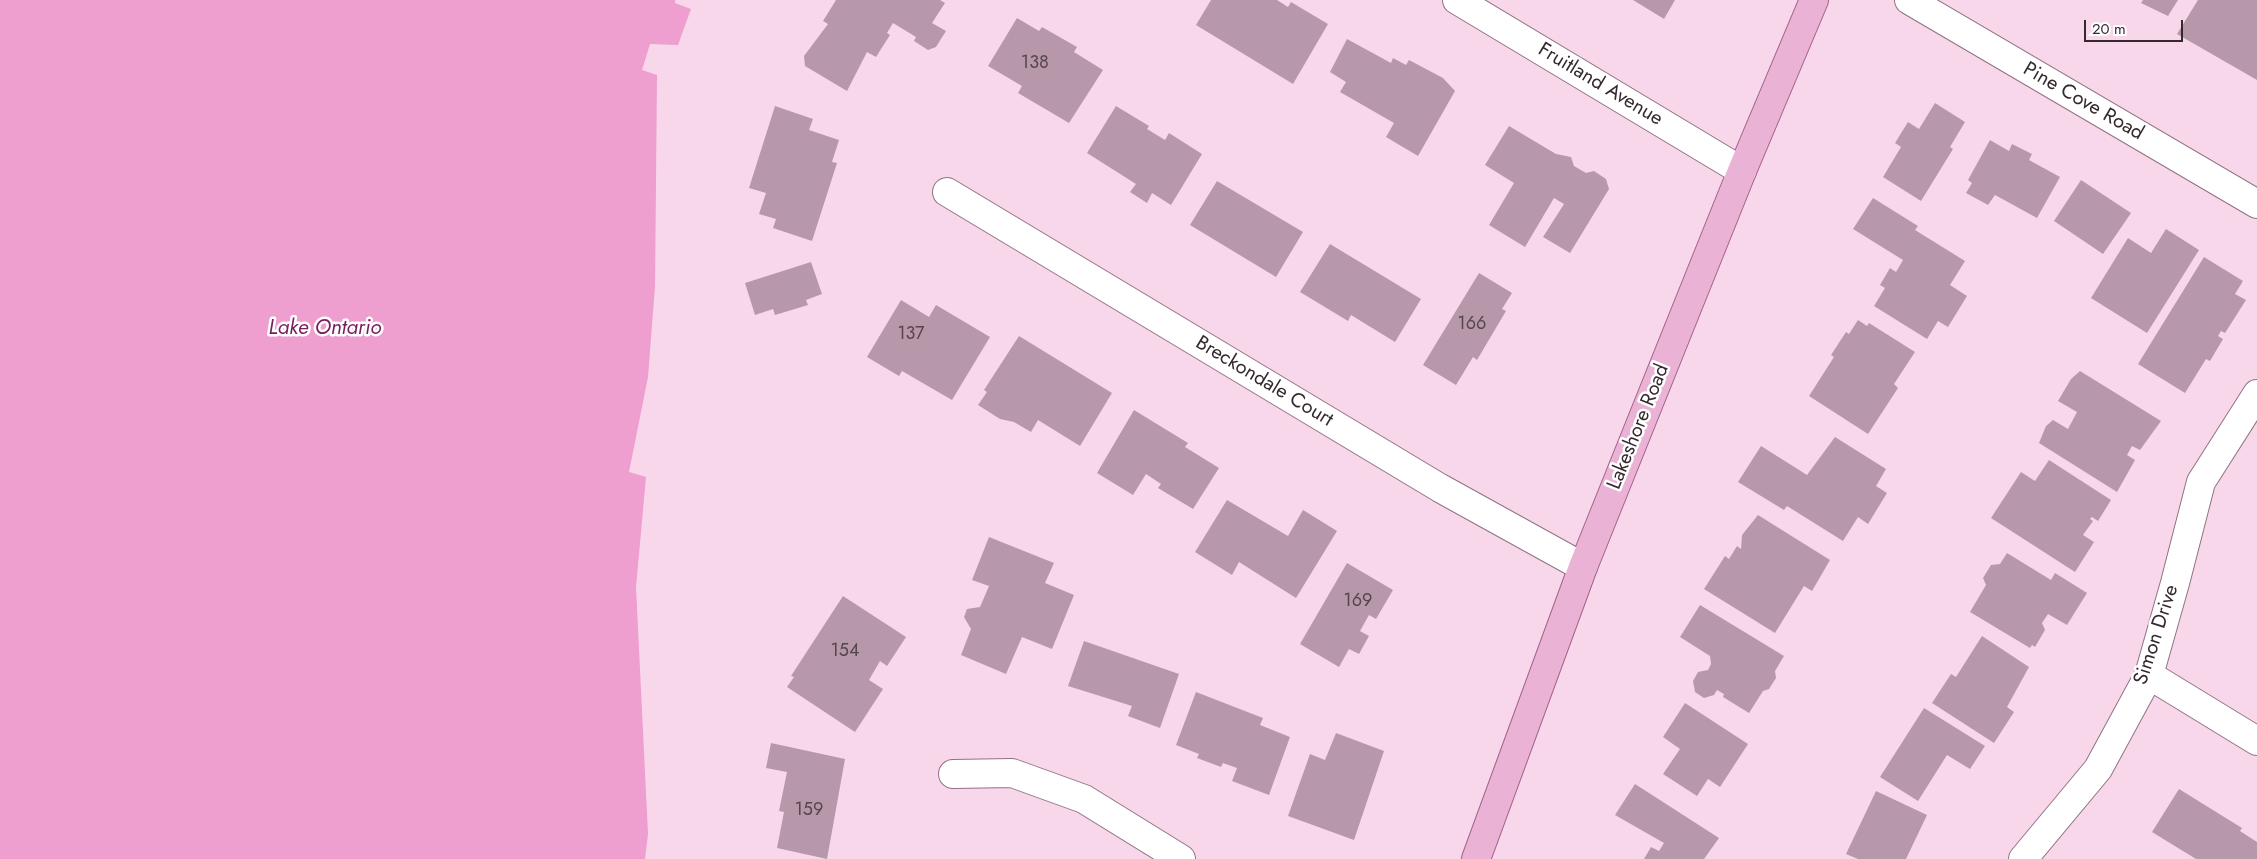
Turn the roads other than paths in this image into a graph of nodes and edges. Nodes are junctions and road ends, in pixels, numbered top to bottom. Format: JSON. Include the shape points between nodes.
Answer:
{"nodes":[{"id":1,"x":1457,"y":0,"type":"edge"},
{"id":2,"x":1814,"y":0,"type":"edge"},
{"id":3,"x":1909,"y":0,"type":"edge"},
{"id":4,"x":1742,"y":171,"type":"junction"},
{"id":5,"x":947,"y":192,"type":"dead end"},
{"id":6,"x":2257,"y":204,"type":"edge"},
{"id":7,"x":2257,"y":394,"type":"edge"},
{"id":8,"x":1583,"y":567,"type":"junction"},
{"id":9,"x":2148,"y":675,"type":"junction"},
{"id":10,"x":2257,"y":741,"type":"edge"},
{"id":11,"x":953,"y":774,"type":"dead end"},
{"id":12,"x":1181,"y":859,"type":"edge"},
{"id":13,"x":1476,"y":859,"type":"edge"},
{"id":14,"x":2023,"y":859,"type":"edge"}],
"edges":[{"from":1,"to":4,"type":"street","name":"Fruitland Avenue"},
{"from":2,"to":4,"type":"main road","name":"Lakeshore Road"},
{"from":3,"to":6,"type":"street","name":"Pine Cove Road"},
{"from":4,"to":8,"type":"main road","name":"Lakeshore Road"},
{"from":5,"to":8,"type":"street","name":"Breckondale Court","via":[[1440,488]]},
{"from":7,"to":9,"type":"street","name":"Simon Drive","via":[[2201,482]]},
{"from":8,"to":13,"type":"main road","name":"Lakeshore Road"},
{"from":9,"to":10,"type":"street"},
{"from":9,"to":14,"type":"street","name":"Simon Drive","via":[[2098,768]]},
{"from":11,"to":12,"type":"street","via":[[1012,773],[1084,799]]}]}
